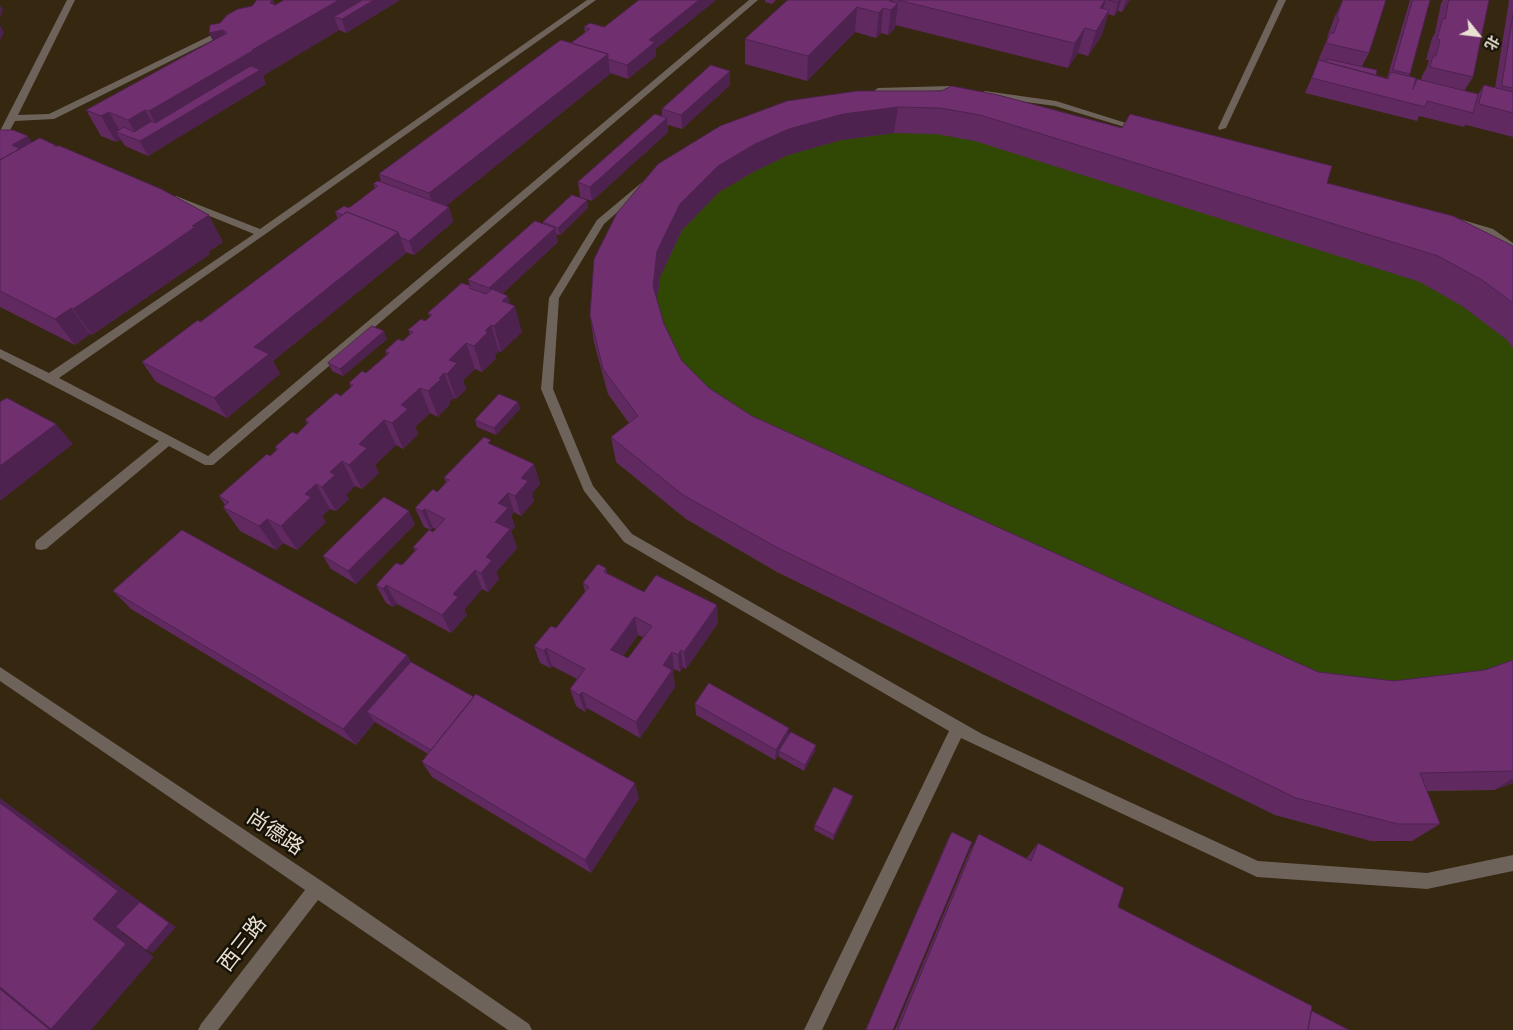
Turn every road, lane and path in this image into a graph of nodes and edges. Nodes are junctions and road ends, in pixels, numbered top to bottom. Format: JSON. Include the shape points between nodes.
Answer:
{"nodes":[{"id":1,"x":70,"y":0,"type":"edge"},
{"id":2,"x":592,"y":0,"type":"edge"},
{"id":3,"x":754,"y":0,"type":"edge"},
{"id":4,"x":1282,"y":0,"type":"edge"},
{"id":5,"x":234,"y":28,"type":"edge"},
{"id":6,"x":865,"y":92,"type":"edge"},
{"id":7,"x":12,"y":118,"type":"junction"},
{"id":8,"x":1222,"y":128,"type":"dead end"},
{"id":9,"x":1150,"y":132,"type":"edge"},
{"id":10,"x":6,"y":134,"type":"edge"},
{"id":11,"x":658,"y":172,"type":"edge"},
{"id":12,"x":163,"y":194,"type":"edge"},
{"id":13,"x":1443,"y":217,"type":"edge"},
{"id":14,"x":261,"y":232,"type":"junction"},
{"id":15,"x":1513,"y":248,"type":"edge"},
{"id":16,"x":0,"y":353,"type":"edge"},
{"id":17,"x":50,"y":378,"type":"junction"},
{"id":18,"x":168,"y":440,"type":"junction"},
{"id":19,"x":41,"y":545,"type":"dead end"},
{"id":20,"x":0,"y":673,"type":"edge"},
{"id":21,"x":958,"y":728,"type":"junction"},
{"id":22,"x":1513,"y":863,"type":"edge"},
{"id":23,"x":317,"y":888,"type":"junction"},
{"id":24,"x":207,"y":1030,"type":"edge"},
{"id":25,"x":523,"y":1030,"type":"edge"},
{"id":26,"x":813,"y":1030,"type":"edge"}],
"edges":[{"from":1,"to":7,"type":"street"},
{"from":2,"to":14,"type":"street"},
{"from":3,"to":18,"type":"street","via":[[209,462]]},
{"from":4,"to":8,"type":"street"},
{"from":5,"to":7,"type":"street","via":[[51,117]]},
{"from":6,"to":9,"type":"street","via":[[950,88],[1056,104]]},
{"from":7,"to":10,"type":"street"},
{"from":11,"to":21,"type":"street","via":[[600,222],[554,298],[547,389],[588,488],[628,538]]},
{"from":12,"to":14,"type":"street"},
{"from":13,"to":15,"type":"street","via":[[1490,231]]},
{"from":14,"to":17,"type":"street"},
{"from":16,"to":17,"type":"street"},
{"from":17,"to":18,"type":"street"},
{"from":18,"to":19,"type":"street"},
{"from":20,"to":23,"type":"street","name":"尚德路"},
{"from":21,"to":22,"type":"street","via":[[1256,869],[1427,881]]},
{"from":21,"to":26,"type":"street"},
{"from":23,"to":24,"type":"street","name":"西三路"},
{"from":23,"to":25,"type":"street","name":"尚德路"}]}
